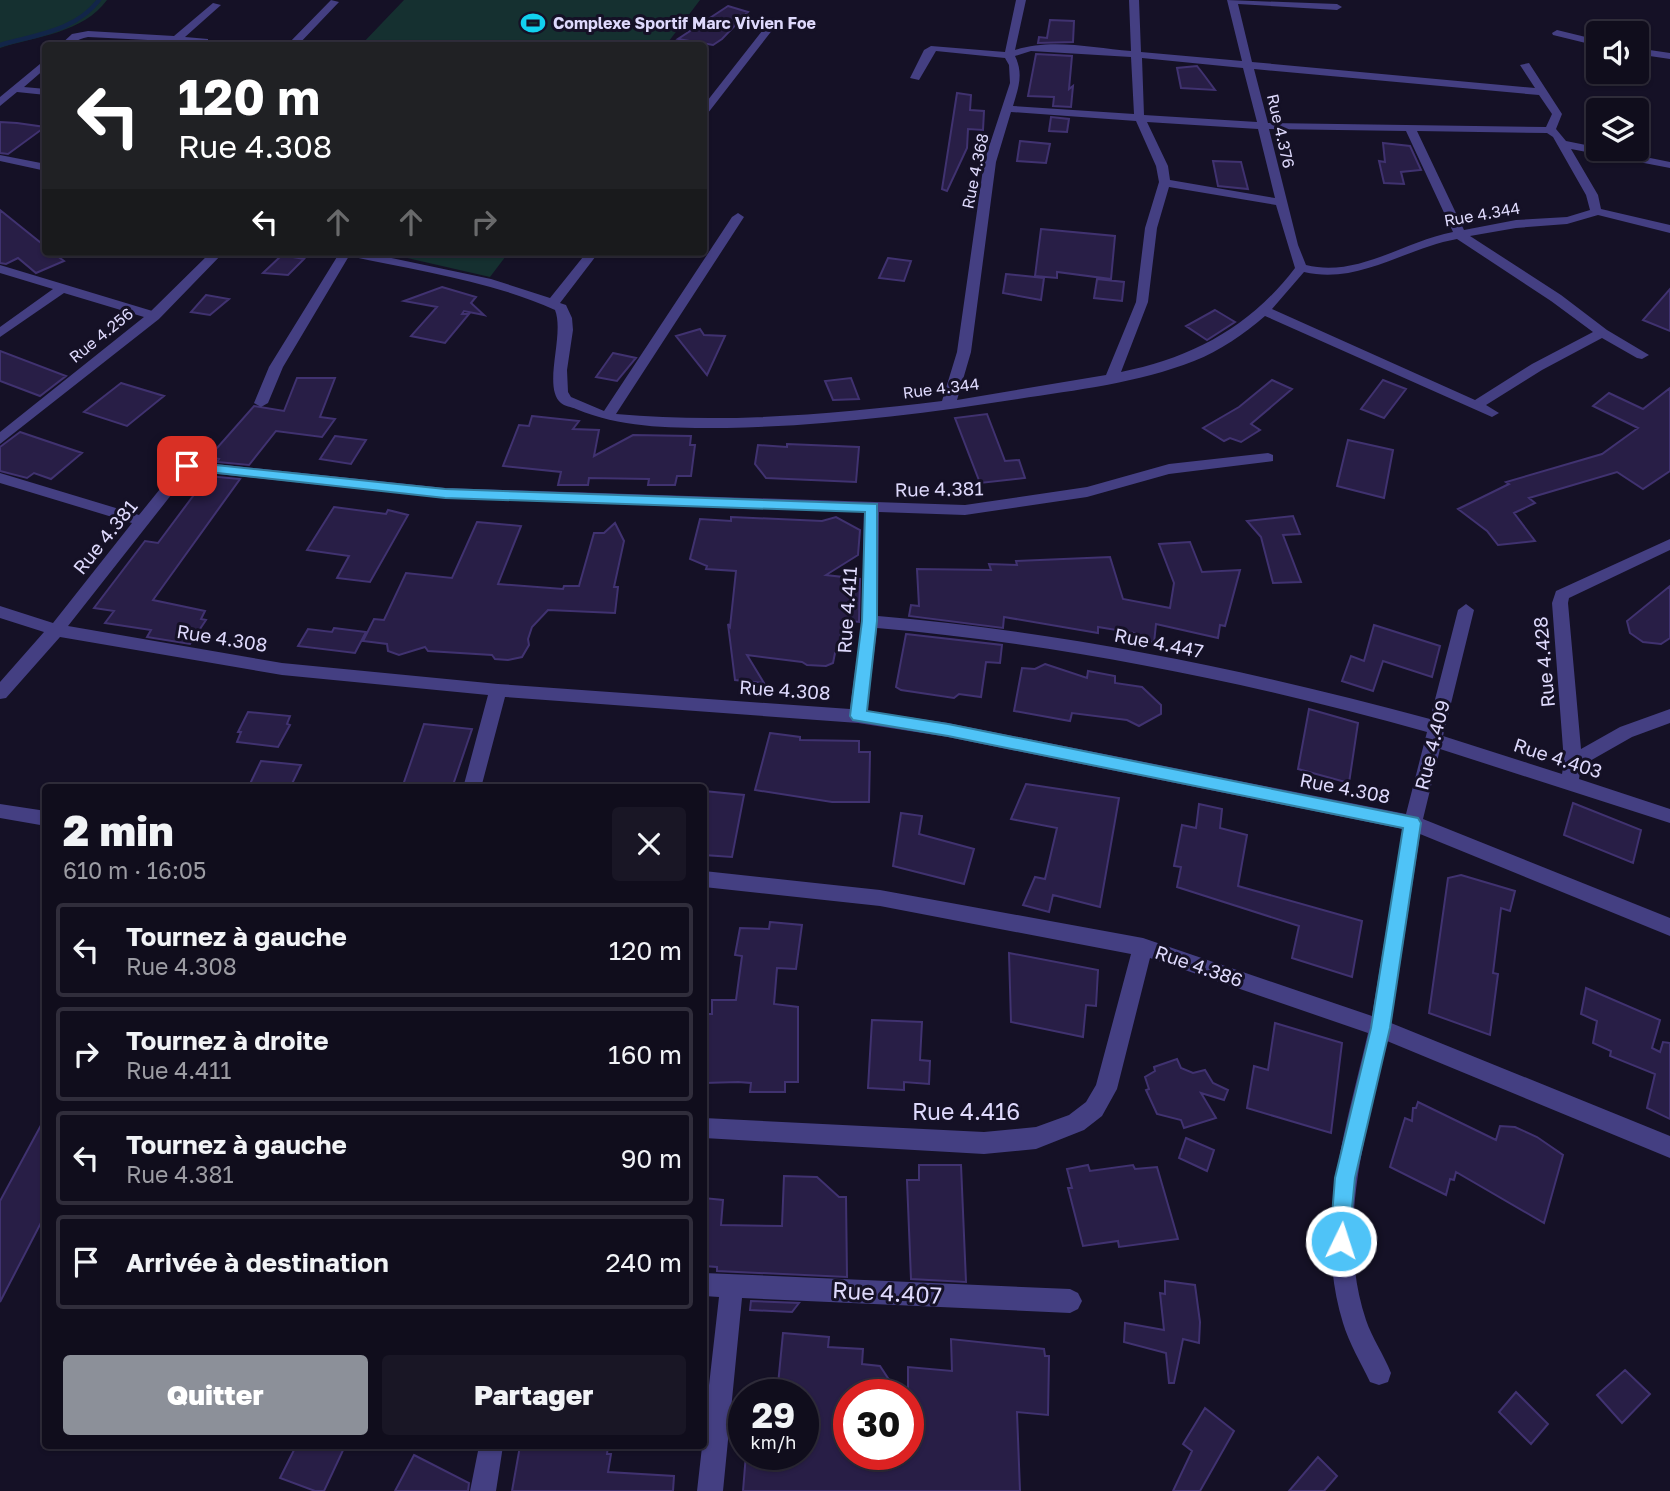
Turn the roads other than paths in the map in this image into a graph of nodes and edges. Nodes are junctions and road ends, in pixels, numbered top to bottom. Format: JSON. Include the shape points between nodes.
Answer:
{"nodes":[{"id":1,"x":1021,"y":0,"type":"edge"},
{"id":2,"x":1134,"y":0,"type":"edge"},
{"id":3,"x":1232,"y":1,"type":"edge"},
{"id":4,"x":334,"y":2,"type":"dead end"},
{"id":5,"x":216,"y":5,"type":"dead end"},
{"id":6,"x":1337,"y":8,"type":"dead end"},
{"id":7,"x":772,"y":24,"type":"dead end"},
{"id":8,"x":1557,"y":33,"type":"dead end"},
{"id":9,"x":177,"y":39,"type":"junction"},
{"id":10,"x":1586,"y":40,"type":"edge"},
{"id":11,"x":204,"y":41,"type":"dead end"},
{"id":12,"x":69,"y":42,"type":"edge"},
{"id":13,"x":295,"y":42,"type":"edge"},
{"id":14,"x":1649,"y":53,"type":"edge"},
{"id":15,"x":1009,"y":55,"type":"junction"},
{"id":16,"x":1138,"y":56,"type":"junction"},
{"id":17,"x":1670,"y":56,"type":"edge"},
{"id":18,"x":42,"y":65,"type":"edge"},
{"id":19,"x":1525,"y":65,"type":"dead end"},
{"id":20,"x":1249,"y":67,"type":"junction"},
{"id":21,"x":915,"y":78,"type":"dead end"},
{"id":22,"x":15,"y":89,"type":"junction"},
{"id":23,"x":42,"y":92,"type":"edge"},
{"id":24,"x":1542,"y":92,"type":"junction"},
{"id":25,"x":0,"y":103,"type":"edge"},
{"id":26,"x":707,"y":107,"type":"edge"},
{"id":27,"x":1007,"y":109,"type":"junction"},
{"id":28,"x":1139,"y":116,"type":"junction"},
{"id":29,"x":1263,"y":126,"type":"junction"},
{"id":30,"x":1411,"y":130,"type":"junction"},
{"id":31,"x":1550,"y":130,"type":"junction"},
{"id":32,"x":1563,"y":144,"type":"junction"},
{"id":33,"x":0,"y":158,"type":"edge"},
{"id":34,"x":1670,"y":165,"type":"edge"},
{"id":35,"x":42,"y":167,"type":"edge"},
{"id":36,"x":1165,"y":182,"type":"junction"},
{"id":37,"x":1282,"y":203,"type":"junction"},
{"id":38,"x":1595,"y":211,"type":"junction"},
{"id":39,"x":738,"y":217,"type":"dead end"},
{"id":40,"x":1670,"y":229,"type":"edge"},
{"id":41,"x":1461,"y":236,"type":"junction"},
{"id":42,"x":214,"y":256,"type":"edge"},
{"id":43,"x":344,"y":256,"type":"edge"},
{"id":44,"x":365,"y":256,"type":"edge"},
{"id":45,"x":590,"y":256,"type":"edge"},
{"id":46,"x":1301,"y":268,"type":"junction"},
{"id":47,"x":0,"y":269,"type":"edge"},
{"id":48,"x":61,"y":289,"type":"junction"},
{"id":49,"x":553,"y":303,"type":"junction"},
{"id":50,"x":1265,"y":311,"type":"junction"},
{"id":51,"x":153,"y":316,"type":"junction"},
{"id":52,"x":0,"y":333,"type":"edge"},
{"id":53,"x":1602,"y":333,"type":"junction"},
{"id":54,"x":1642,"y":355,"type":"dead end"},
{"id":55,"x":1111,"y":379,"type":"junction"},
{"id":56,"x":261,"y":403,"type":"dead end"},
{"id":57,"x":1477,"y":405,"type":"junction"},
{"id":58,"x":948,"y":406,"type":"junction"},
{"id":59,"x":1492,"y":413,"type":"dead end"},
{"id":60,"x":607,"y":417,"type":"junction"},
{"id":61,"x":0,"y":439,"type":"edge"},
{"id":62,"x":1268,"y":458,"type":"dead end"},
{"id":63,"x":0,"y":478,"type":"edge"},
{"id":64,"x":872,"y":507,"type":"junction"},
{"id":65,"x":142,"y":521,"type":"junction"},
{"id":66,"x":1670,"y":544,"type":"edge"},
{"id":67,"x":1466,"y":610,"type":"dead end"},
{"id":68,"x":0,"y":612,"type":"edge"},
{"id":69,"x":870,"y":621,"type":"junction"},
{"id":70,"x":56,"y":630,"type":"junction"},
{"id":71,"x":498,"y":690,"type":"junction"},
{"id":72,"x":0,"y":693,"type":"edge"},
{"id":73,"x":858,"y":716,"type":"junction"},
{"id":74,"x":1670,"y":716,"type":"edge"},
{"id":75,"x":1435,"y":734,"type":"junction"},
{"id":76,"x":1573,"y":762,"type":"junction"},
{"id":77,"x":1569,"y":783,"type":"junction"},
{"id":78,"x":473,"y":784,"type":"edge"},
{"id":79,"x":0,"y":811,"type":"edge"},
{"id":80,"x":1670,"y":816,"type":"edge"},
{"id":81,"x":42,"y":818,"type":"edge"},
{"id":82,"x":1413,"y":823,"type":"junction"},
{"id":83,"x":707,"y":879,"type":"edge"},
{"id":84,"x":1670,"y":927,"type":"edge"},
{"id":85,"x":1143,"y":947,"type":"junction"},
{"id":86,"x":1380,"y":1028,"type":"junction"},
{"id":87,"x":707,"y":1128,"type":"edge"},
{"id":88,"x":1670,"y":1147,"type":"edge"},
{"id":89,"x":707,"y":1285,"type":"edge"},
{"id":90,"x":732,"y":1286,"type":"junction"},
{"id":91,"x":1070,"y":1301,"type":"dead end"},
{"id":92,"x":1379,"y":1373,"type":"dead end"},
{"id":93,"x":490,"y":1449,"type":"edge"},
{"id":94,"x":483,"y":1491,"type":"edge"},
{"id":95,"x":710,"y":1491,"type":"edge"}],
"edges":[{"from":1,"to":15,"type":"street","name":"Rue 4.368"},
{"from":2,"to":16,"type":"street"},
{"from":3,"to":6,"type":"street"},
{"from":3,"to":20,"type":"street","name":"Rue 4.376"},
{"from":4,"to":13,"type":"street"},
{"from":5,"to":9,"type":"street"},
{"from":7,"to":26,"type":"street"},
{"from":8,"to":10,"type":"street"},
{"from":9,"to":11,"type":"street"},
{"from":9,"to":12,"type":"street","via":[[88,34]]},
{"from":14,"to":17,"type":"street"},
{"from":15,"to":16,"type":"street","via":[[1030,48]]},
{"from":15,"to":21,"type":"street","via":[[935,48],[929,50]]},
{"from":15,"to":27,"type":"street","name":"Rue 4.368","via":[[1015,83]]},
{"from":16,"to":20,"type":"street"},
{"from":16,"to":28,"type":"street"},
{"from":18,"to":22,"type":"street"},
{"from":19,"to":24,"type":"street"},
{"from":20,"to":24,"type":"street"},
{"from":20,"to":29,"type":"street","name":"Rue 4.376"},
{"from":22,"to":23,"type":"street"},
{"from":22,"to":25,"type":"street"},
{"from":24,"to":31,"type":"street","via":[[1558,114]]},
{"from":27,"to":28,"type":"street"},
{"from":27,"to":58,"type":"street","name":"Rue 4.368","via":[[990,162],[964,352]]},
{"from":28,"to":29,"type":"street"},
{"from":28,"to":36,"type":"street"},
{"from":29,"to":30,"type":"street"},
{"from":29,"to":37,"type":"street","name":"Rue 4.376"},
{"from":30,"to":31,"type":"street"},
{"from":30,"to":41,"type":"street"},
{"from":31,"to":32,"type":"street"},
{"from":32,"to":34,"type":"street"},
{"from":32,"to":38,"type":"street","via":[[1592,195]]},
{"from":33,"to":35,"type":"street"},
{"from":36,"to":37,"type":"street","via":[[1195,191]]},
{"from":36,"to":55,"type":"street","via":[[1151,228],[1142,302]]},
{"from":37,"to":46,"type":"street","name":"Rue 4.376"},
{"from":38,"to":40,"type":"street"},
{"from":38,"to":41,"type":"street","name":"Rue 4.344","via":[[1574,220],[1516,224]]},
{"from":39,"to":60,"type":"street"},
{"from":41,"to":46,"type":"street","name":"Rue 4.344","via":[[1339,271],[1314,273]]},
{"from":41,"to":53,"type":"street"},
{"from":42,"to":51,"type":"street","name":"Rue 4.256"},
{"from":43,"to":56,"type":"street","via":[[276,367]]},
{"from":44,"to":49,"type":"street","via":[[491,283]]},
{"from":45,"to":49,"type":"street"},
{"from":46,"to":50,"type":"street","name":"Rue 4.344"},
{"from":47,"to":48,"type":"street"},
{"from":48,"to":51,"type":"street"},
{"from":48,"to":52,"type":"street"},
{"from":49,"to":60,"type":"street","name":"Rue 4.344","via":[[561,308],[566,324],[559,388],[566,400]]},
{"from":50,"to":55,"type":"street","name":"Rue 4.344","via":[[1237,334],[1187,359]]},
{"from":50,"to":57,"type":"street"},
{"from":51,"to":61,"type":"street","name":"Rue 4.256"},
{"from":53,"to":54,"type":"street"},
{"from":53,"to":57,"type":"street"},
{"from":55,"to":58,"type":"street","name":"Rue 4.344"},
{"from":57,"to":59,"type":"street"},
{"from":58,"to":60,"type":"street","name":"Rue 4.344","via":[[755,425]]},
{"from":62,"to":64,"type":"street","name":"Rue 4.381","via":[[1169,469],[1087,492],[1020,504],[965,510]]},
{"from":63,"to":65,"type":"street"},
{"from":64,"to":65,"type":"street","name":"Rue 4.381","via":[[445,494],[187,466]]},
{"from":64,"to":69,"type":"street","name":"Rue 4.411"},
{"from":65,"to":70,"type":"street","name":"Rue 4.381"},
{"from":66,"to":76,"type":"street","name":"Rue 4.428","via":[[1562,595]]},
{"from":67,"to":75,"type":"street","name":"Rue 4.409"},
{"from":68,"to":70,"type":"street","name":"Rue 4.308"},
{"from":69,"to":73,"type":"street","name":"Rue 4.411"},
{"from":69,"to":75,"type":"street","name":"Rue 4.447","via":[[928,625],[1115,655],[1335,699]]},
{"from":70,"to":71,"type":"street","name":"Rue 4.308","via":[[282,669]]},
{"from":70,"to":72,"type":"street","name":"Rue 4.381"},
{"from":71,"to":73,"type":"street","name":"Rue 4.308"},
{"from":71,"to":78,"type":"street"},
{"from":73,"to":82,"type":"street","name":"Rue 4.308","via":[[961,732]]},
{"from":74,"to":76,"type":"street","via":[[1626,732]]},
{"from":75,"to":77,"type":"street","name":"Rue 4.403"},
{"from":75,"to":82,"type":"street","name":"Rue 4.409"},
{"from":76,"to":77,"type":"street"},
{"from":77,"to":80,"type":"street","name":"Rue 4.403"},
{"from":79,"to":81,"type":"street"},
{"from":82,"to":84,"type":"street","name":"Rue 4.308"},
{"from":82,"to":86,"type":"street","name":"Rue 4.409"},
{"from":83,"to":85,"type":"street","name":"Rue 4.386","via":[[880,898]]},
{"from":85,"to":86,"type":"street","name":"Rue 4.386"},
{"from":85,"to":87,"type":"street","name":"Rue 4.416","via":[[1106,1089],[1094,1108],[1076,1123],[1036,1138],[984,1143]]},
{"from":86,"to":88,"type":"street","name":"Rue 4.386"},
{"from":86,"to":92,"type":"street","name":"Rue 4.409","via":[[1345,1178],[1341,1241],[1354,1325]]},
{"from":89,"to":90,"type":"street","name":"Rue 4.407"},
{"from":90,"to":91,"type":"street","name":"Rue 4.407"},
{"from":90,"to":95,"type":"street"},
{"from":93,"to":94,"type":"street"}]}
